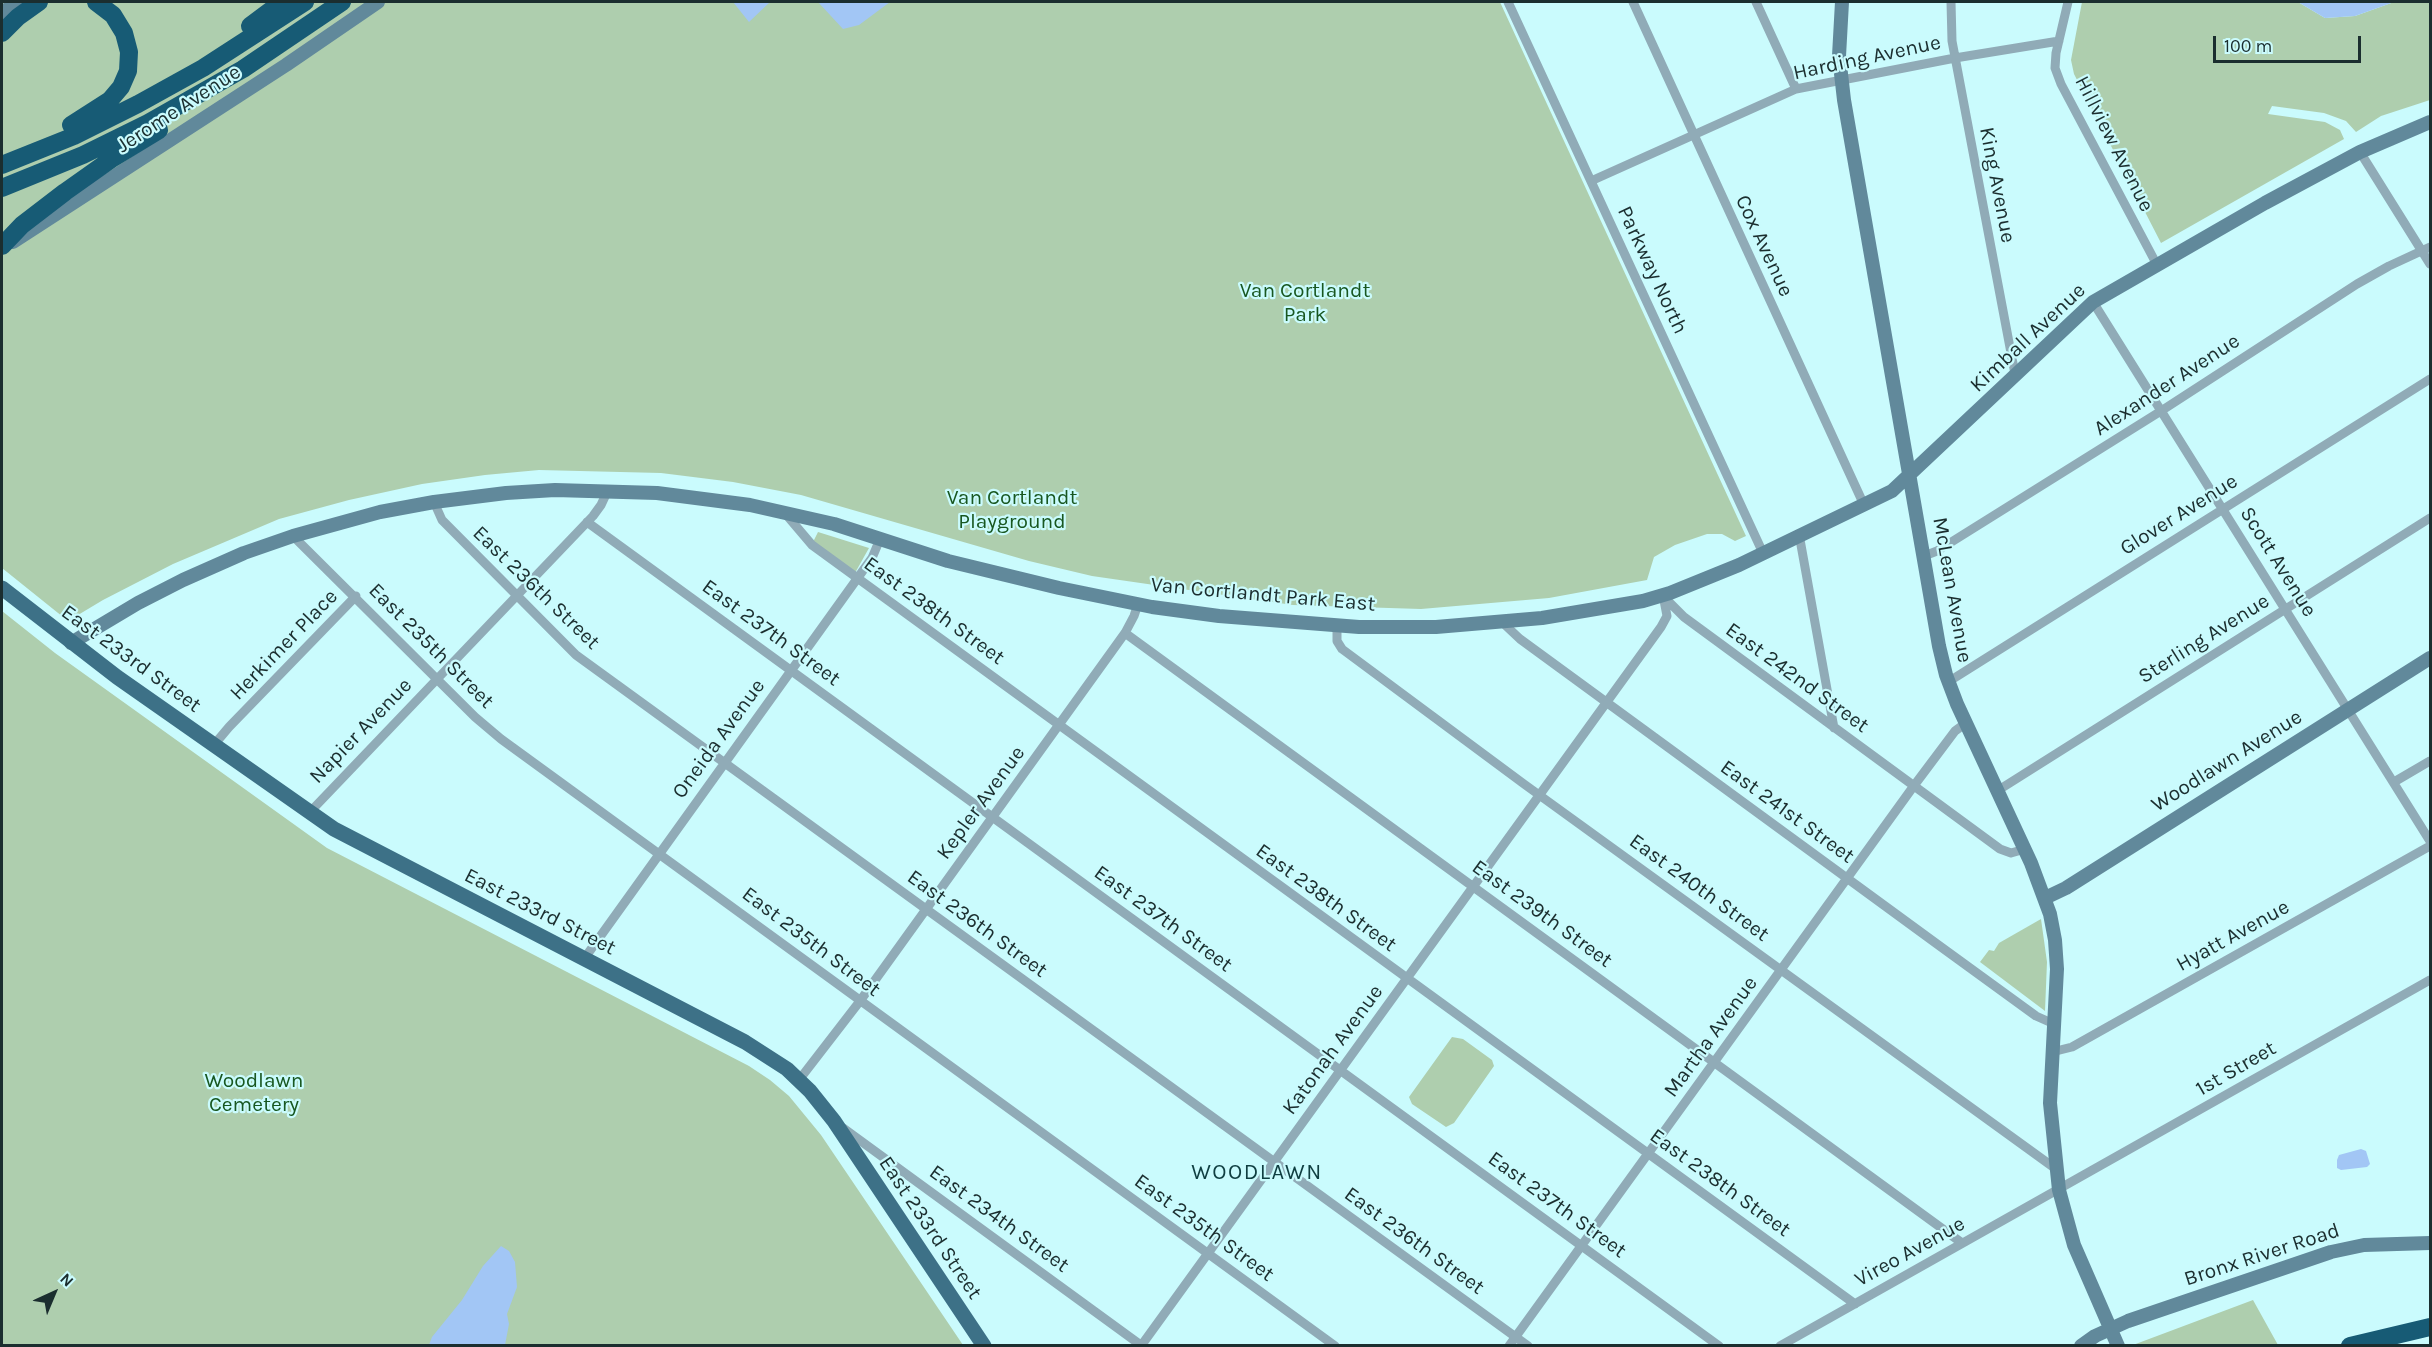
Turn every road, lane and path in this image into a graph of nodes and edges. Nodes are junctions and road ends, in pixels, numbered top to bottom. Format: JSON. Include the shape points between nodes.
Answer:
{"nodes":[{"id":1,"x":16,"y":2,"type":"edge"},
{"id":2,"x":39,"y":2,"type":"edge"},
{"id":3,"x":96,"y":2,"type":"edge"},
{"id":4,"x":282,"y":2,"type":"edge"},
{"id":5,"x":305,"y":2,"type":"edge"},
{"id":6,"x":342,"y":2,"type":"edge"},
{"id":7,"x":378,"y":2,"type":"edge"},
{"id":8,"x":1508,"y":2,"type":"edge"},
{"id":9,"x":1633,"y":2,"type":"edge"},
{"id":10,"x":1756,"y":2,"type":"edge"},
{"id":11,"x":1842,"y":2,"type":"edge"},
{"id":12,"x":1951,"y":2,"type":"edge"},
{"id":13,"x":2068,"y":2,"type":"edge"},
{"id":14,"x":2,"y":14,"type":"edge"},
{"id":15,"x":2,"y":33,"type":"edge"},
{"id":16,"x":2059,"y":41,"type":"junction"},
{"id":17,"x":1955,"y":58,"type":"junction"},
{"id":18,"x":203,"y":68,"type":"junction"},
{"id":19,"x":243,"y":69,"type":"junction"},
{"id":20,"x":1842,"y":81,"type":"junction"},
{"id":21,"x":1796,"y":89,"type":"junction"},
{"id":22,"x":2430,"y":122,"type":"edge"},
{"id":23,"x":1694,"y":135,"type":"junction"},
{"id":24,"x":2360,"y":152,"type":"junction"},
{"id":25,"x":5,"y":164,"type":"edge"},
{"id":26,"x":1591,"y":182,"type":"junction"},
{"id":27,"x":2,"y":188,"type":"edge"},
{"id":28,"x":2,"y":248,"type":"edge"},
{"id":29,"x":2426,"y":249,"type":"edge"},
{"id":30,"x":2430,"y":264,"type":"edge"},
{"id":31,"x":2157,"y":265,"type":"junction"},
{"id":32,"x":2093,"y":302,"type":"junction"},
{"id":33,"x":2015,"y":374,"type":"junction"},
{"id":34,"x":2430,"y":379,"type":"edge"},
{"id":35,"x":2162,"y":411,"type":"junction"},
{"id":36,"x":1910,"y":474,"type":"junction"},
{"id":37,"x":608,"y":490,"type":"junction"},
{"id":38,"x":434,"y":501,"type":"junction"},
{"id":39,"x":1864,"y":505,"type":"junction"},
{"id":40,"x":2222,"y":508,"type":"junction"},
{"id":41,"x":784,"y":512,"type":"junction"},
{"id":42,"x":2430,"y":518,"type":"edge"},
{"id":43,"x":587,"y":522,"type":"junction"},
{"id":44,"x":1799,"y":534,"type":"junction"},
{"id":45,"x":293,"y":536,"type":"junction"},
{"id":46,"x":880,"y":539,"type":"junction"},
{"id":47,"x":1763,"y":553,"type":"junction"},
{"id":48,"x":1924,"y":556,"type":"junction"},
{"id":49,"x":858,"y":578,"type":"junction"},
{"id":50,"x":2,"y":588,"type":"edge"},
{"id":51,"x":517,"y":594,"type":"junction"},
{"id":52,"x":1664,"y":595,"type":"junction"},
{"id":53,"x":356,"y":596,"type":"junction"},
{"id":54,"x":1137,"y":604,"type":"junction"},
{"id":55,"x":2286,"y":608,"type":"junction"},
{"id":56,"x":1503,"y":623,"type":"junction"},
{"id":57,"x":1337,"y":626,"type":"junction"},
{"id":58,"x":1125,"y":633,"type":"junction"},
{"id":59,"x":71,"y":643,"type":"junction"},
{"id":60,"x":2430,"y":658,"type":"edge"},
{"id":61,"x":792,"y":669,"type":"junction"},
{"id":62,"x":437,"y":678,"type":"junction"},
{"id":63,"x":1948,"y":682,"type":"junction"},
{"id":64,"x":1607,"y":702,"type":"junction"},
{"id":65,"x":2349,"y":709,"type":"junction"},
{"id":66,"x":1965,"y":723,"type":"junction"},
{"id":67,"x":1059,"y":724,"type":"junction"},
{"id":68,"x":1834,"y":728,"type":"junction"},
{"id":69,"x":213,"y":746,"type":"junction"},
{"id":70,"x":2430,"y":761,"type":"edge"},
{"id":71,"x":724,"y":763,"type":"junction"},
{"id":72,"x":2394,"y":782,"type":"junction"},
{"id":73,"x":1913,"y":787,"type":"junction"},
{"id":74,"x":1998,"y":791,"type":"junction"},
{"id":75,"x":1540,"y":795,"type":"junction"},
{"id":76,"x":310,"y":812,"type":"junction"},
{"id":77,"x":993,"y":818,"type":"junction"},
{"id":78,"x":2430,"y":841,"type":"edge"},
{"id":79,"x":2430,"y":846,"type":"edge"},
{"id":80,"x":2025,"y":849,"type":"junction"},
{"id":81,"x":658,"y":853,"type":"junction"},
{"id":82,"x":1847,"y":879,"type":"junction"},
{"id":83,"x":1474,"y":887,"type":"junction"},
{"id":84,"x":2045,"y":898,"type":"junction"},
{"id":85,"x":926,"y":910,"type":"junction"},
{"id":86,"x":584,"y":959,"type":"junction"},
{"id":87,"x":1781,"y":971,"type":"junction"},
{"id":88,"x":1407,"y":979,"type":"junction"},
{"id":89,"x":2430,"y":980,"type":"edge"},
{"id":90,"x":860,"y":1001,"type":"junction"},
{"id":91,"x":2054,"y":1024,"type":"junction"},
{"id":92,"x":2052,"y":1052,"type":"junction"},
{"id":93,"x":1714,"y":1062,"type":"junction"},
{"id":94,"x":1341,"y":1070,"type":"junction"},
{"id":95,"x":799,"y":1080,"type":"junction"},
{"id":96,"x":834,"y":1122,"type":"junction"},
{"id":97,"x":1648,"y":1153,"type":"junction"},
{"id":98,"x":1274,"y":1162,"type":"junction"},
{"id":99,"x":2056,"y":1169,"type":"junction"},
{"id":100,"x":2059,"y":1190,"type":"junction"},
{"id":101,"x":1962,"y":1243,"type":"junction"},
{"id":102,"x":2430,"y":1243,"type":"edge"},
{"id":103,"x":1582,"y":1245,"type":"junction"},
{"id":104,"x":1208,"y":1254,"type":"junction"},
{"id":105,"x":1855,"y":1304,"type":"junction"},
{"id":106,"x":2430,"y":1327,"type":"edge"},
{"id":107,"x":2110,"y":1328,"type":"junction"},
{"id":108,"x":1515,"y":1336,"type":"junction"},
{"id":109,"x":1141,"y":1345,"type":"edge"},
{"id":110,"x":984,"y":1346,"type":"edge"},
{"id":111,"x":1335,"y":1346,"type":"edge"},
{"id":112,"x":1509,"y":1346,"type":"edge"},
{"id":113,"x":1528,"y":1346,"type":"edge"},
{"id":114,"x":1719,"y":1346,"type":"edge"},
{"id":115,"x":1780,"y":1346,"type":"edge"},
{"id":116,"x":2081,"y":1346,"type":"edge"},
{"id":117,"x":2118,"y":1346,"type":"edge"},
{"id":118,"x":2350,"y":1346,"type":"edge"}],
"edges":[{"from":1,"to":14,"type":"street"},
{"from":2,"to":15,"type":"highway"},
{"from":3,"to":25,"type":"highway","via":[[113,15],[127,39],[129,65],[121,87],[101,107]]},
{"from":4,"to":18,"type":"highway"},
{"from":5,"to":18,"type":"highway"},
{"from":6,"to":19,"type":"highway"},
{"from":7,"to":28,"type":"street","name":"Jerome Avenue","via":[[286,66]]},
{"from":8,"to":26,"type":"street","name":"Parkway North"},
{"from":9,"to":23,"type":"street","name":"Cox Avenue"},
{"from":10,"to":21,"type":"street"},
{"from":11,"to":20,"type":"street","name":"McLean Avenue"},
{"from":12,"to":17,"type":"street","name":"King Avenue"},
{"from":13,"to":16,"type":"street","name":"Hillview Avenue"},
{"from":16,"to":17,"type":"street","name":"Harding Avenue"},
{"from":16,"to":31,"type":"street","name":"Hillview Avenue","via":[[2055,68],[2061,84]]},
{"from":17,"to":20,"type":"street","name":"Harding Avenue"},
{"from":17,"to":33,"type":"street","name":"King Avenue"},
{"from":18,"to":25,"type":"highway","via":[[107,120]]},
{"from":19,"to":27,"type":"highway","via":[[124,136]]},
{"from":19,"to":28,"type":"highway","via":[[171,123],[65,192],[22,225]]},
{"from":20,"to":21,"type":"street","name":"Harding Avenue"},
{"from":20,"to":36,"type":"street","name":"McLean Avenue"},
{"from":21,"to":23,"type":"street","name":"Harding Avenue"},
{"from":22,"to":24,"type":"street","name":"Kimball Avenue"},
{"from":23,"to":26,"type":"street","name":"Harding Avenue"},
{"from":23,"to":39,"type":"street","name":"Cox Avenue"},
{"from":24,"to":29,"type":"street"},
{"from":24,"to":31,"type":"street","name":"Kimball Avenue"},
{"from":26,"to":47,"type":"street","name":"Parkway North"},
{"from":29,"to":30,"type":"street"},
{"from":29,"to":35,"type":"street","name":"Alexander Avenue","via":[[2357,284]]},
{"from":31,"to":32,"type":"street","name":"Kimball Avenue"},
{"from":32,"to":33,"type":"street","name":"Kimball Avenue"},
{"from":32,"to":35,"type":"street","name":"Scott Avenue"},
{"from":33,"to":36,"type":"street","name":"Kimball Avenue"},
{"from":34,"to":40,"type":"street","name":"Glover Avenue"},
{"from":35,"to":40,"type":"street","name":"Scott Avenue"},
{"from":35,"to":48,"type":"street","name":"Alexander Avenue"},
{"from":36,"to":39,"type":"street","name":"Kimball Avenue","via":[[1899,487]]},
{"from":36,"to":48,"type":"street","name":"McLean Avenue"},
{"from":37,"to":38,"type":"street","name":"Van Cortlandt Park East","via":[[533,491]]},
{"from":37,"to":41,"type":"street","name":"Van Cortlandt Park East","via":[[707,498]]},
{"from":37,"to":43,"type":"street","name":"Napier Avenue"},
{"from":38,"to":45,"type":"street","name":"Van Cortlandt Park East"},
{"from":38,"to":51,"type":"street","name":"East 236th Street","via":[[442,520]]},
{"from":39,"to":44,"type":"street","name":"Kimball Avenue"},
{"from":40,"to":55,"type":"street","name":"Scott Avenue"},
{"from":40,"to":63,"type":"street","name":"Glover Avenue"},
{"from":41,"to":46,"type":"street","name":"Van Cortlandt Park East"},
{"from":41,"to":49,"type":"street","name":"East 238th Street","via":[[808,541]]},
{"from":42,"to":55,"type":"street","name":"Sterling Avenue"},
{"from":43,"to":51,"type":"street","name":"Napier Avenue"},
{"from":43,"to":61,"type":"street","name":"East 237th Street"},
{"from":44,"to":47,"type":"street","name":"Kimball Avenue"},
{"from":44,"to":68,"type":"street"},
{"from":45,"to":53,"type":"street","name":"East 235th Street"},
{"from":45,"to":59,"type":"street","name":"Van Cortlandt Park East","via":[[183,580]]},
{"from":46,"to":49,"type":"street","name":"Oneida Avenue"},
{"from":46,"to":54,"type":"street","name":"Van Cortlandt Park East","via":[[948,561]]},
{"from":47,"to":52,"type":"street","name":"Van Cortlandt Park East"},
{"from":48,"to":63,"type":"street","name":"McLean Avenue"},
{"from":49,"to":61,"type":"street","name":"Oneida Avenue"},
{"from":49,"to":67,"type":"street","name":"East 238th Street"},
{"from":50,"to":59,"type":"main road","name":"East 233rd Street"},
{"from":51,"to":62,"type":"street","name":"Napier Avenue"},
{"from":51,"to":71,"type":"street","name":"East 236th Street","via":[[576,655]]},
{"from":52,"to":56,"type":"street","name":"Van Cortlandt Park East"},
{"from":52,"to":64,"type":"street","name":"Katonah Avenue","via":[[1666,620]]},
{"from":52,"to":68,"type":"street","name":"East 242nd Street","via":[[1679,614]]},
{"from":53,"to":62,"type":"street","name":"East 235th Street"},
{"from":53,"to":69,"type":"street","name":"Herkimer Place"},
{"from":54,"to":57,"type":"street","name":"Van Cortlandt Park East"},
{"from":54,"to":58,"type":"street"},
{"from":55,"to":65,"type":"street","name":"Scott Avenue"},
{"from":55,"to":74,"type":"street","name":"Sterling Avenue"},
{"from":56,"to":57,"type":"street","name":"Van Cortlandt Park East","via":[[1397,628]]},
{"from":56,"to":64,"type":"street","name":"East 241st Street"},
{"from":57,"to":75,"type":"street","name":"East 240th Street","via":[[1337,641],[1342,649]]},
{"from":58,"to":67,"type":"street","name":"Kepler Avenue"},
{"from":58,"to":83,"type":"street","name":"East 239th Street"},
{"from":59,"to":69,"type":"main road","name":"East 233rd Street"},
{"from":60,"to":65,"type":"street","name":"Woodlawn Avenue"},
{"from":61,"to":71,"type":"street","name":"Oneida Avenue"},
{"from":61,"to":77,"type":"street","name":"East 237th Street"},
{"from":62,"to":76,"type":"street","name":"Napier Avenue"},
{"from":62,"to":81,"type":"street","name":"East 235th Street","via":[[501,739]]},
{"from":63,"to":66,"type":"street","name":"McLean Avenue"},
{"from":64,"to":75,"type":"street","name":"Katonah Avenue"},
{"from":64,"to":82,"type":"street","name":"East 241st Street"},
{"from":65,"to":72,"type":"street","name":"Scott Avenue"},
{"from":65,"to":84,"type":"street","name":"Woodlawn Avenue"},
{"from":66,"to":73,"type":"street","name":"Martha Avenue"},
{"from":66,"to":74,"type":"street","name":"McLean Avenue"},
{"from":67,"to":77,"type":"street","name":"Kepler Avenue"},
{"from":67,"to":88,"type":"street","name":"East 238th Street"},
{"from":68,"to":73,"type":"street","name":"East 242nd Street"},
{"from":69,"to":76,"type":"main road","name":"East 233rd Street"},
{"from":70,"to":72,"type":"street"},
{"from":71,"to":81,"type":"street","name":"Oneida Avenue"},
{"from":71,"to":85,"type":"street","name":"East 236th Street"},
{"from":72,"to":78,"type":"street","name":"Scott Avenue"},
{"from":73,"to":80,"type":"street","name":"East 242nd Street","via":[[2000,849],[2012,853]]},
{"from":73,"to":82,"type":"street","name":"Martha Avenue"},
{"from":74,"to":80,"type":"street","name":"McLean Avenue"},
{"from":75,"to":83,"type":"street","name":"Katonah Avenue"},
{"from":75,"to":87,"type":"street","name":"East 240th Street"},
{"from":76,"to":86,"type":"main road","name":"East 233rd Street","via":[[348,837]]},
{"from":77,"to":85,"type":"street","name":"Kepler Avenue"},
{"from":77,"to":94,"type":"street","name":"East 237th Street"},
{"from":79,"to":92,"type":"street","name":"Hyatt Avenue","via":[[2072,1047]]},
{"from":80,"to":84,"type":"street","name":"McLean Avenue"},
{"from":81,"to":86,"type":"street","name":"Oneida Avenue"},
{"from":81,"to":90,"type":"street","name":"East 235th Street"},
{"from":82,"to":87,"type":"street","name":"Martha Avenue"},
{"from":82,"to":91,"type":"street","name":"East 241st Street","via":[[2036,1016]]},
{"from":83,"to":88,"type":"street","name":"Katonah Avenue"},
{"from":83,"to":93,"type":"street","name":"East 239th Street"},
{"from":84,"to":91,"type":"street","name":"McLean Avenue","via":[[2057,958]]},
{"from":85,"to":90,"type":"street","name":"Kepler Avenue"},
{"from":85,"to":98,"type":"street","name":"East 236th Street"},
{"from":86,"to":95,"type":"main road","name":"East 233rd Street","via":[[761,1051]]},
{"from":87,"to":93,"type":"street","name":"Martha Avenue"},
{"from":87,"to":99,"type":"street","name":"East 240th Street"},
{"from":88,"to":94,"type":"street","name":"Katonah Avenue"},
{"from":88,"to":97,"type":"street","name":"East 238th Street"},
{"from":89,"to":100,"type":"street","name":"1st Street"},
{"from":90,"to":95,"type":"street","name":"Kepler Avenue"},
{"from":90,"to":104,"type":"street","name":"East 235th Street"},
{"from":91,"to":92,"type":"street","name":"McLean Avenue"},
{"from":92,"to":99,"type":"street","name":"McLean Avenue","via":[[2050,1103]]},
{"from":93,"to":97,"type":"street","name":"Martha Avenue"},
{"from":93,"to":101,"type":"street","name":"East 239th Street"},
{"from":94,"to":98,"type":"street","name":"Katonah Avenue"},
{"from":94,"to":103,"type":"street","name":"East 237th Street"},
{"from":95,"to":96,"type":"main road","name":"East 233rd Street"},
{"from":96,"to":109,"type":"street","name":"East 234th Street"},
{"from":96,"to":110,"type":"main road","name":"East 233rd Street"},
{"from":97,"to":103,"type":"street","name":"Martha Avenue"},
{"from":97,"to":105,"type":"street","name":"East 238th Street"},
{"from":98,"to":104,"type":"street","name":"Katonah Avenue"},
{"from":98,"to":108,"type":"street","name":"East 236th Street"},
{"from":99,"to":100,"type":"street","name":"McLean Avenue"},
{"from":100,"to":101,"type":"street","name":"Vireo Avenue"},
{"from":100,"to":107,"type":"street","name":"McLean Avenue","via":[[2074,1245]]},
{"from":101,"to":105,"type":"street","name":"Vireo Avenue"},
{"from":102,"to":107,"type":"street","name":"Bronx River Road","via":[[2364,1245],[2331,1252]]},
{"from":103,"to":108,"type":"street","name":"Martha Avenue"},
{"from":103,"to":114,"type":"street","name":"East 237th Street"},
{"from":104,"to":109,"type":"street","name":"Katonah Avenue"},
{"from":104,"to":111,"type":"street","name":"East 235th Street"},
{"from":105,"to":115,"type":"street","name":"Vireo Avenue"},
{"from":106,"to":118,"type":"highway"},
{"from":107,"to":116,"type":"street","name":"Bronx River Road"},
{"from":107,"to":117,"type":"street","name":"McLean Avenue"},
{"from":108,"to":112,"type":"street","name":"Martha Avenue"},
{"from":108,"to":113,"type":"street","name":"East 236th Street"}]}
